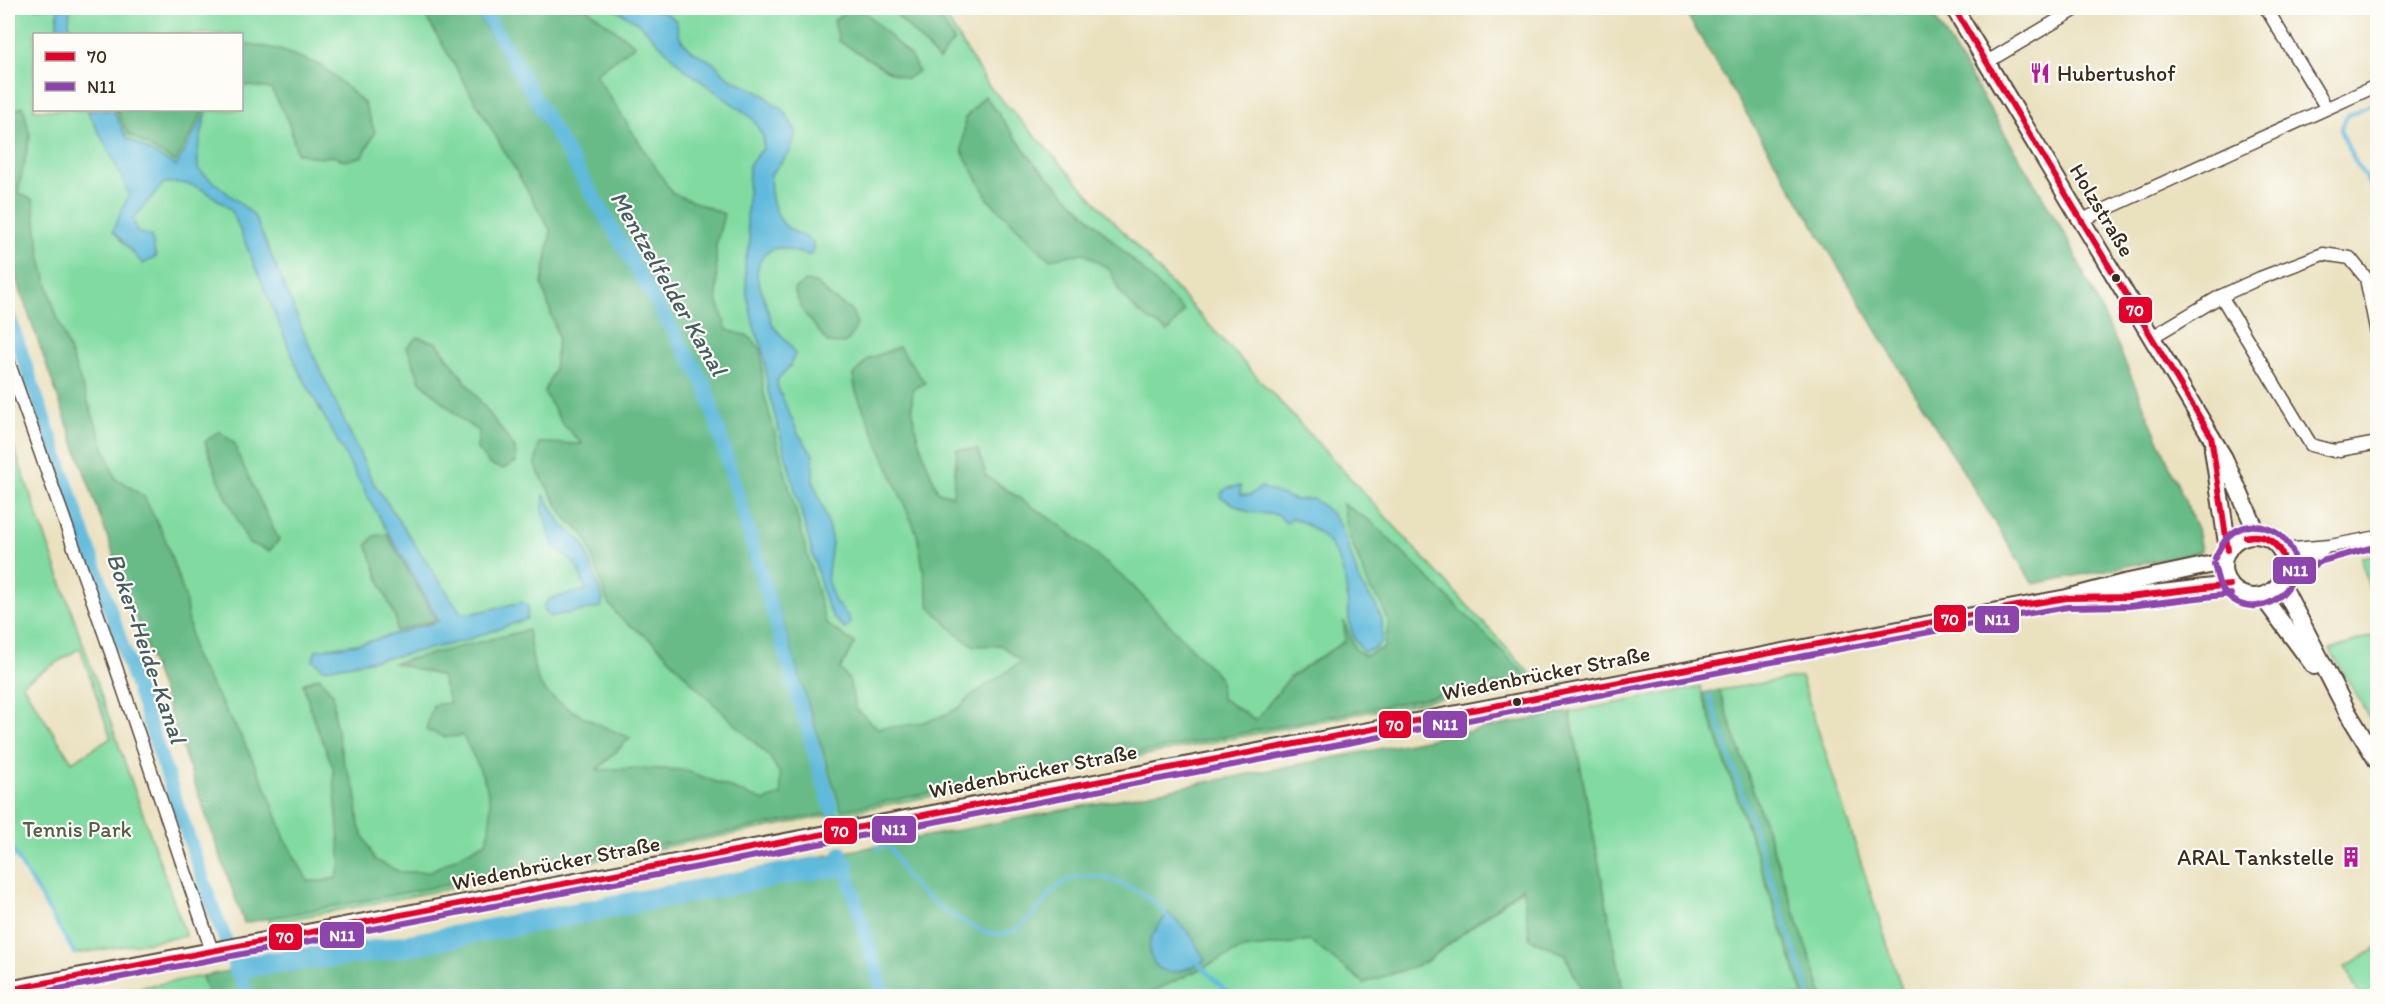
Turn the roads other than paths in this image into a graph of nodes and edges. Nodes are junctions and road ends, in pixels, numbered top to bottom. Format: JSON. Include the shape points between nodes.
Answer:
{"nodes":[{"id":1,"x":1954,"y":8,"type":"edge"},
{"id":2,"x":2078,"y":8,"type":"edge"},
{"id":3,"x":2266,"y":8,"type":"edge"},
{"id":4,"x":1987,"y":62,"type":"junction"},
{"id":5,"x":2378,"y":85,"type":"edge"},
{"id":6,"x":2326,"y":106,"type":"junction"},
{"id":7,"x":2082,"y":220,"type":"junction"},
{"id":8,"x":2221,"y":296,"type":"junction"},
{"id":9,"x":2152,"y":337,"type":"junction"},
{"id":10,"x":2378,"y":339,"type":"edge"},
{"id":11,"x":8,"y":362,"type":"edge"},
{"id":12,"x":2211,"y":436,"type":"junction"},
{"id":13,"x":2378,"y":443,"type":"edge"},
{"id":14,"x":2258,"y":535,"type":"junction"},
{"id":15,"x":2378,"y":537,"type":"edge"},
{"id":16,"x":2330,"y":546,"type":"junction"},
{"id":17,"x":2281,"y":550,"type":"junction"},
{"id":18,"x":2226,"y":556,"type":"junction"},
{"id":19,"x":2283,"y":576,"type":"junction"},
{"id":20,"x":2230,"y":585,"type":"junction"},
{"id":21,"x":2262,"y":596,"type":"junction"},
{"id":22,"x":2067,"y":598,"type":"junction"},
{"id":23,"x":2348,"y":713,"type":"junction"},
{"id":24,"x":2378,"y":762,"type":"edge"},
{"id":25,"x":217,"y":950,"type":"junction"},
{"id":26,"x":8,"y":990,"type":"edge"}],
"edges":[{"from":1,"to":4,"type":"street","name":"Holzstraße"},
{"from":2,"to":4,"type":"street"},
{"from":3,"to":6,"type":"street"},
{"from":4,"to":7,"type":"street","name":"Holzstraße"},
{"from":5,"to":6,"type":"street"},
{"from":6,"to":7,"type":"street"},
{"from":7,"to":9,"type":"street","name":"Holzstraße"},
{"from":8,"to":9,"type":"street"},
{"from":8,"to":10,"type":"street","via":[[2323,254],[2350,258],[2366,278]]},
{"from":8,"to":13,"type":"street","via":[[2311,445],[2334,451]]},
{"from":9,"to":12,"type":"street","name":"Holzstraße"},
{"from":11,"to":25,"type":"street"},
{"from":12,"to":14,"type":"street","name":"Holzstraße"},
{"from":12,"to":18,"type":"street","name":"Holzstraße"},
{"from":14,"to":17,"type":"street"},
{"from":14,"to":18,"type":"street","name":"Wiedenbrücker Straße","via":[[2241,538]]},
{"from":15,"to":16,"type":"street"},
{"from":16,"to":17,"type":"street"},
{"from":16,"to":19,"type":"street","via":[[2302,558]]},
{"from":17,"to":19,"type":"street"},
{"from":18,"to":20,"type":"street","via":[[2224,574]]},
{"from":18,"to":22,"type":"street","name":"Wiedenbrücker Straße"},
{"from":19,"to":21,"type":"street","via":[[2273,591]]},
{"from":19,"to":23,"type":"street"},
{"from":20,"to":21,"type":"street","name":"Wiedenbrücker Straße","via":[[2241,594]]},
{"from":20,"to":22,"type":"street","name":"Wiedenbrücker Straße","via":[[2128,597]]},
{"from":21,"to":23,"type":"street"},
{"from":22,"to":25,"type":"street","name":"Wiedenbrücker Straße"},
{"from":23,"to":24,"type":"street"},
{"from":25,"to":26,"type":"street","name":"Wiedenbrücker Straße"}]}
